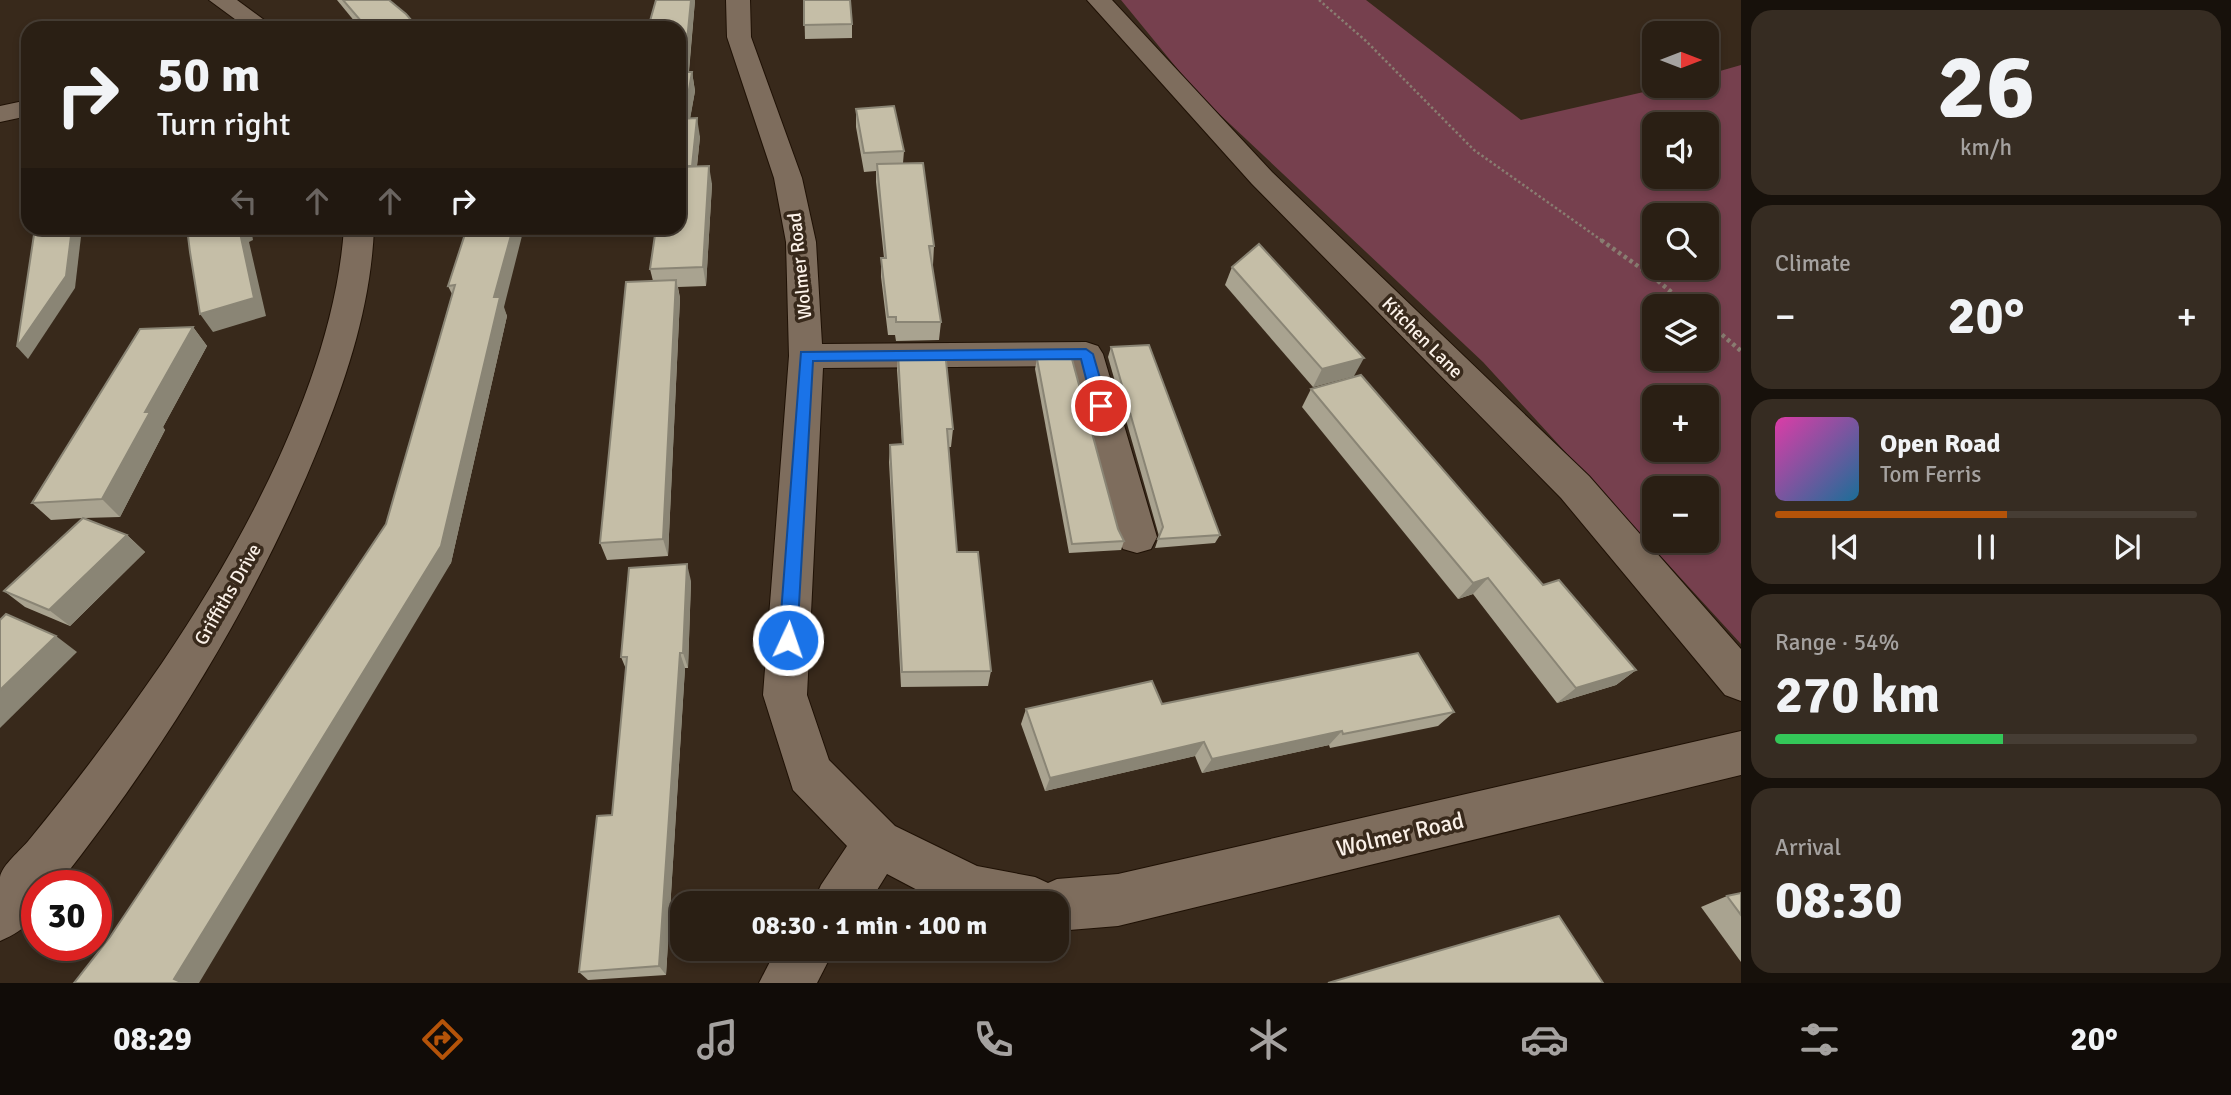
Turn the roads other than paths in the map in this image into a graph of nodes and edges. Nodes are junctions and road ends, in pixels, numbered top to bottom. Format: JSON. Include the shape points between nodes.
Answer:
{"nodes":[{"id":1,"x":220,"y":0,"type":"edge"},
{"id":2,"x":738,"y":0,"type":"edge"},
{"id":3,"x":1099,"y":0,"type":"edge"},
{"id":4,"x":251,"y":21,"type":"edge"},
{"id":5,"x":21,"y":110,"type":"edge"},
{"id":6,"x":0,"y":114,"type":"edge"},
{"id":7,"x":359,"y":235,"type":"edge"},
{"id":8,"x":806,"y":356,"type":"junction"},
{"id":9,"x":1137,"y":537,"type":"dead end"},
{"id":10,"x":1741,"y":681,"type":"edge"},
{"id":11,"x":1741,"y":753,"type":"edge"},
{"id":12,"x":878,"y":843,"type":"junction"},
{"id":13,"x":847,"y":891,"type":"edge"},
{"id":14,"x":972,"y":891,"type":"edge"},
{"id":15,"x":1069,"y":904,"type":"edge"},
{"id":16,"x":0,"y":915,"type":"edge"},
{"id":17,"x":800,"y":961,"type":"edge"},
{"id":18,"x":786,"y":983,"type":"edge"}],
"edges":[{"from":1,"to":4,"type":"street"},
{"from":2,"to":8,"type":"street","name":"Wolmer Road","via":[[739,37],[788,178],[801,242]]},
{"from":3,"to":10,"type":"street","name":"Kitchen Lane","via":[[1262,177],[1575,487]]},
{"from":5,"to":6,"type":"street"},
{"from":7,"to":16,"type":"street","name":"Griffiths Drive","via":[[349,312],[331,371],[300,451],[232,591],[111,770]]},
{"from":8,"to":9,"type":"street","via":[[1086,354]]},
{"from":8,"to":12,"type":"street","name":"Wolmer Road","via":[[785,695],[810,774]]},
{"from":11,"to":15,"type":"street","name":"Wolmer Road","via":[[1118,900]]},
{"from":12,"to":13,"type":"street"},
{"from":12,"to":14,"type":"street","name":"Wolmer Road"},
{"from":17,"to":18,"type":"street"}]}
